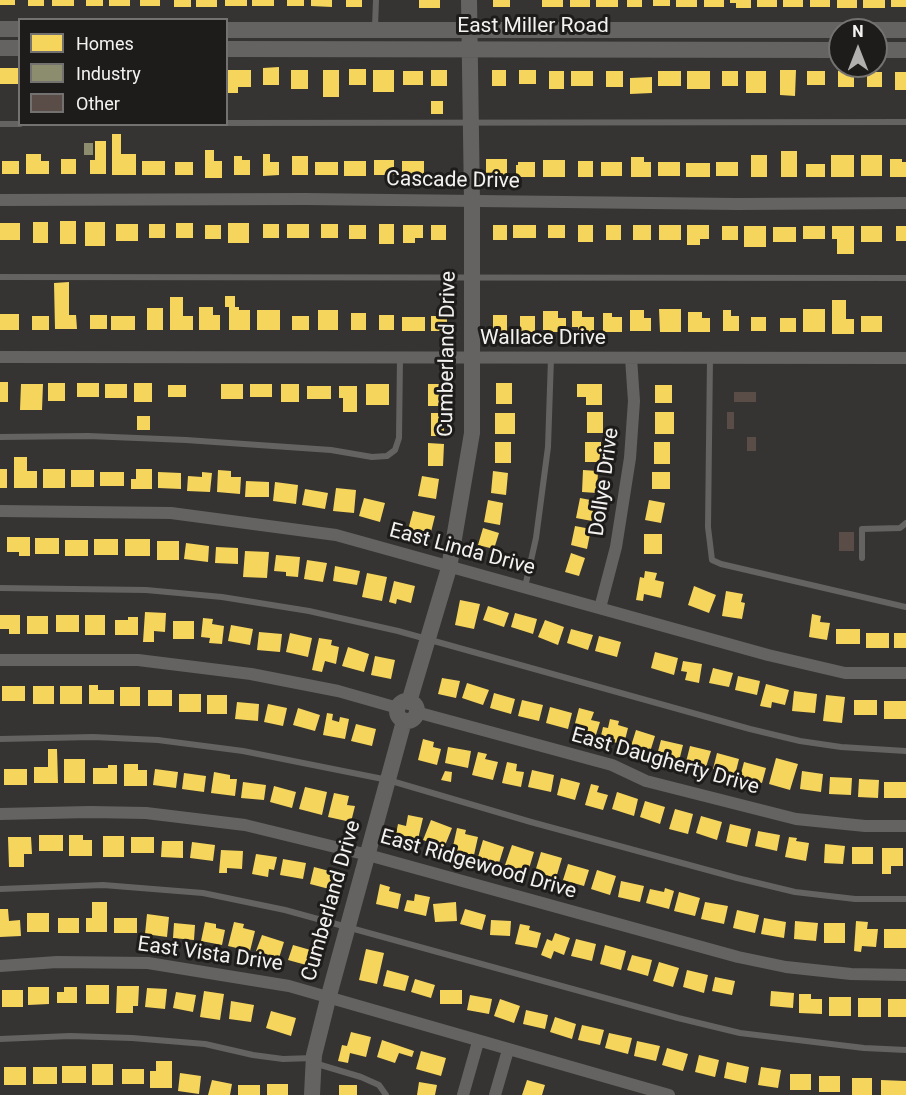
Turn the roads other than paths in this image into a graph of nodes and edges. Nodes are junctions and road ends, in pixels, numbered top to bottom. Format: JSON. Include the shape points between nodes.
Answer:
{"nodes":[{"id":1,"x":376,"y":0,"type":"edge"},
{"id":2,"x":469,"y":0,"type":"edge"},
{"id":3,"x":0,"y":29,"type":"edge"},
{"id":4,"x":18,"y":29,"type":"edge"},
{"id":5,"x":228,"y":30,"type":"edge"},
{"id":6,"x":758,"y":30,"type":"junction"},
{"id":7,"x":906,"y":30,"type":"edge"},
{"id":8,"x":375,"y":31,"type":"junction"},
{"id":9,"x":469,"y":31,"type":"junction"},
{"id":10,"x":0,"y":48,"type":"edge"},
{"id":11,"x":18,"y":48,"type":"edge"},
{"id":12,"x":228,"y":49,"type":"edge"},
{"id":13,"x":470,"y":50,"type":"junction"},
{"id":14,"x":758,"y":50,"type":"junction"},
{"id":15,"x":828,"y":50,"type":"edge"},
{"id":16,"x":888,"y":50,"type":"edge"},
{"id":17,"x":906,"y":50,"type":"edge"},
{"id":18,"x":471,"y":122,"type":"junction"},
{"id":19,"x":906,"y":122,"type":"edge"},
{"id":20,"x":228,"y":123,"type":"edge"},
{"id":21,"x":0,"y":124,"type":"edge"},
{"id":22,"x":18,"y":124,"type":"edge"},
{"id":23,"x":0,"y":200,"type":"edge"},
{"id":24,"x":472,"y":201,"type":"junction"},
{"id":25,"x":906,"y":203,"type":"edge"},
{"id":26,"x":0,"y":277,"type":"edge"},
{"id":27,"x":472,"y":278,"type":"junction"},
{"id":28,"x":906,"y":278,"type":"edge"},
{"id":29,"x":0,"y":357,"type":"edge"},
{"id":30,"x":400,"y":358,"type":"junction"},
{"id":31,"x":471,"y":358,"type":"junction"},
{"id":32,"x":552,"y":358,"type":"junction"},
{"id":33,"x":631,"y":358,"type":"junction"},
{"id":34,"x":710,"y":358,"type":"junction"},
{"id":35,"x":906,"y":358,"type":"edge"},
{"id":36,"x":0,"y":437,"type":"edge"},
{"id":37,"x":0,"y":511,"type":"edge"},
{"id":38,"x":906,"y":523,"type":"edge"},
{"id":39,"x":862,"y":558,"type":"dead end"},
{"id":40,"x":449,"y":568,"type":"junction"},
{"id":41,"x":525,"y":587,"type":"junction"},
{"id":42,"x":0,"y":588,"type":"edge"},
{"id":43,"x":906,"y":607,"type":"edge"},
{"id":44,"x":600,"y":608,"type":"junction"},
{"id":45,"x":428,"y":639,"type":"junction"},
{"id":46,"x":0,"y":660,"type":"edge"},
{"id":47,"x":906,"y":673,"type":"edge"},
{"id":48,"x":407,"y":711,"type":"junction"},
{"id":49,"x":0,"y":739,"type":"edge"},
{"id":50,"x":906,"y":751,"type":"edge"},
{"id":51,"x":388,"y":780,"type":"junction"},
{"id":52,"x":0,"y":814,"type":"edge"},
{"id":53,"x":906,"y":826,"type":"edge"},
{"id":54,"x":368,"y":855,"type":"junction"},
{"id":55,"x":0,"y":889,"type":"edge"},
{"id":56,"x":906,"y":899,"type":"edge"},
{"id":57,"x":348,"y":927,"type":"junction"},
{"id":58,"x":0,"y":966,"type":"edge"},
{"id":59,"x":906,"y":975,"type":"edge"},
{"id":60,"x":328,"y":999,"type":"junction"},
{"id":61,"x":0,"y":1039,"type":"edge"},
{"id":62,"x":478,"y":1042,"type":"junction"},
{"id":63,"x":508,"y":1050,"type":"junction"},
{"id":64,"x":906,"y":1050,"type":"edge"},
{"id":65,"x":314,"y":1061,"type":"junction"},
{"id":66,"x":312,"y":1095,"type":"edge"},
{"id":67,"x":386,"y":1095,"type":"edge"},
{"id":68,"x":463,"y":1095,"type":"edge"},
{"id":69,"x":495,"y":1095,"type":"edge"},
{"id":70,"x":669,"y":1095,"type":"edge"}],
"edges":[{"from":1,"to":8,"type":"lane"},
{"from":2,"to":9,"type":"main road","name":"Cumberland Drive"},
{"from":3,"to":4,"type":"main road"},
{"from":5,"to":8,"type":"main road","name":"East Miller Road"},
{"from":6,"to":7,"type":"main road","name":"East Miller Road"},
{"from":6,"to":9,"type":"main road","name":"East Miller Road"},
{"from":6,"to":14,"type":"main road"},
{"from":8,"to":9,"type":"main road","name":"East Miller Road"},
{"from":9,"to":13,"type":"main road","name":"Cumberland Drive"},
{"from":10,"to":11,"type":"main road"},
{"from":12,"to":13,"type":"main road","name":"East Miller Road"},
{"from":13,"to":14,"type":"main road","name":"East Miller Road"},
{"from":13,"to":18,"type":"main road","name":"Cumberland Drive"},
{"from":14,"to":15,"type":"main road","name":"East Miller Road"},
{"from":16,"to":17,"type":"main road"},
{"from":18,"to":19,"type":"lane"},
{"from":18,"to":20,"type":"lane"},
{"from":18,"to":24,"type":"main road","name":"Cumberland Drive"},
{"from":21,"to":22,"type":"lane"},
{"from":23,"to":24,"type":"street","name":"Cascade Drive"},
{"from":24,"to":25,"type":"street","name":"Cascade Drive"},
{"from":24,"to":27,"type":"main road","name":"Cumberland Drive"},
{"from":26,"to":27,"type":"lane"},
{"from":27,"to":28,"type":"lane"},
{"from":27,"to":31,"type":"main road","name":"Cumberland Drive"},
{"from":29,"to":30,"type":"street","name":"Wallace Drive"},
{"from":30,"to":31,"type":"street","name":"Wallace Drive"},
{"from":30,"to":36,"type":"lane","via":[[399,438],[395,450],[387,456],[186,440]]},
{"from":31,"to":32,"type":"street","name":"Wallace Drive"},
{"from":31,"to":40,"type":"main road","name":"Cumberland Drive","via":[[472,434]]},
{"from":32,"to":33,"type":"street","name":"Wallace Drive"},
{"from":32,"to":41,"type":"lane","via":[[548,447]]},
{"from":33,"to":34,"type":"street","name":"Wallace Drive"},
{"from":33,"to":44,"type":"street","name":"Dollye Drive","via":[[634,401],[630,458],[616,546]]},
{"from":34,"to":35,"type":"street","name":"Wallace Drive"},
{"from":34,"to":43,"type":"lane","via":[[708,527],[712,560]]},
{"from":37,"to":40,"type":"street","name":"East Linda Drive","via":[[171,513],[336,535]]},
{"from":38,"to":39,"type":"lane","via":[[900,528],[862,529]]},
{"from":40,"to":41,"type":"street","name":"East Linda Drive"},
{"from":40,"to":45,"type":"main road","name":"Cumberland Drive"},
{"from":41,"to":44,"type":"street","name":"East Linda Drive"},
{"from":42,"to":45,"type":"lane","via":[[146,590],[222,597],[309,611]]},
{"from":44,"to":47,"type":"street","name":"East Linda Drive","via":[[845,673]]},
{"from":45,"to":48,"type":"main road","name":"Cumberland Drive"},
{"from":45,"to":50,"type":"lane","via":[[770,734],[841,747]]},
{"from":46,"to":48,"type":"street","name":"East Daugherty Drive","via":[[138,660],[251,674]]},
{"from":48,"to":51,"type":"main road","name":"Cumberland Drive"},
{"from":48,"to":53,"type":"street","name":"East Daugherty Drive","via":[[612,765],[646,781],[796,819]]},
{"from":49,"to":51,"type":"lane","via":[[158,740],[243,750]]},
{"from":51,"to":54,"type":"main road","name":"Cumberland Drive"},
{"from":51,"to":56,"type":"lane","via":[[795,892],[855,899]]},
{"from":52,"to":54,"type":"street","name":"East Ridgewood Drive","via":[[146,813],[245,825]]},
{"from":54,"to":57,"type":"main road","name":"Cumberland Drive"},
{"from":54,"to":59,"type":"street","name":"East Ridgewood Drive","via":[[738,957],[840,973]]},
{"from":55,"to":57,"type":"lane","via":[[103,885],[203,893]]},
{"from":57,"to":60,"type":"main road","name":"Cumberland Drive"},
{"from":57,"to":64,"type":"lane","via":[[730,1030]]},
{"from":58,"to":60,"type":"street","name":"East Vista Drive","via":[[147,963],[289,986]]},
{"from":60,"to":62,"type":"street","name":"East Vista Drive"},
{"from":60,"to":65,"type":"main road","name":"Cumberland Drive"},
{"from":61,"to":65,"type":"lane","via":[[132,1038],[205,1044],[253,1056]]},
{"from":62,"to":63,"type":"street","name":"East Vista Drive"},
{"from":62,"to":68,"type":"street"},
{"from":63,"to":69,"type":"street"},
{"from":63,"to":70,"type":"street","name":"East Vista Drive"},
{"from":65,"to":66,"type":"main road","name":"Cumberland Drive"},
{"from":65,"to":67,"type":"lane","via":[[379,1085]]}]}
